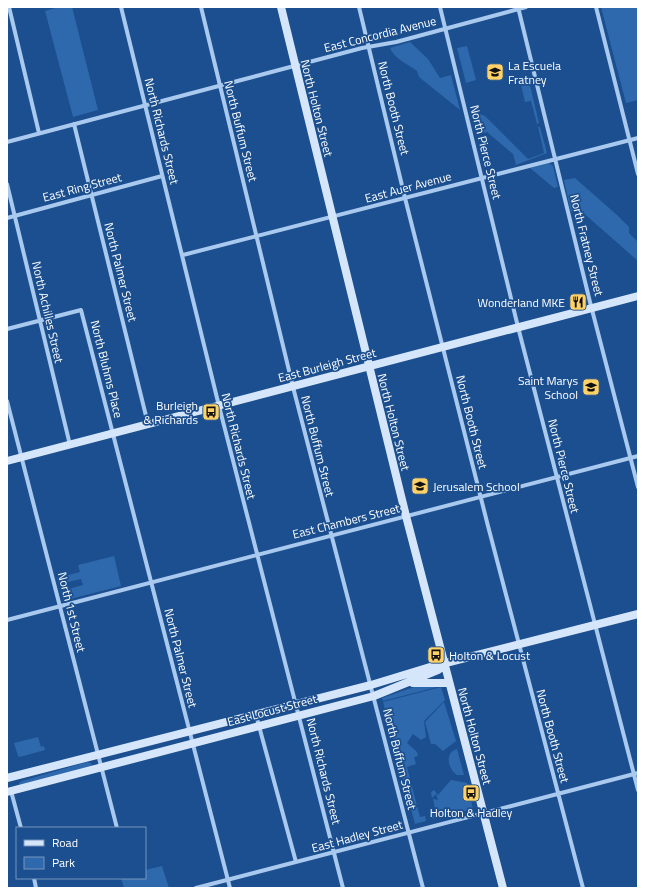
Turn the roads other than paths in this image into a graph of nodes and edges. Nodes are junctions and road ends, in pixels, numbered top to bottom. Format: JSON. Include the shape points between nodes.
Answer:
{"nodes":[{"id":1,"x":9,"y":7,"type":"edge"},
{"id":2,"x":121,"y":7,"type":"edge"},
{"id":3,"x":201,"y":7,"type":"edge"},
{"id":4,"x":281,"y":7,"type":"edge"},
{"id":5,"x":360,"y":7,"type":"edge"},
{"id":6,"x":440,"y":7,"type":"edge"},
{"id":7,"x":526,"y":7,"type":"edge"},
{"id":8,"x":596,"y":7,"type":"edge"},
{"id":9,"x":518,"y":8,"type":"edge"},
{"id":10,"x":445,"y":28,"type":"junction"},
{"id":11,"x":368,"y":47,"type":"junction"},
{"id":12,"x":295,"y":66,"type":"junction"},
{"id":13,"x":219,"y":86,"type":"junction"},
{"id":14,"x":145,"y":105,"type":"junction"},
{"id":15,"x":74,"y":124,"type":"junction"},
{"id":16,"x":39,"y":133,"type":"junction"},
{"id":17,"x":638,"y":138,"type":"edge"},
{"id":18,"x":630,"y":140,"type":"junction"},
{"id":19,"x":7,"y":142,"type":"edge"},
{"id":20,"x":555,"y":159,"type":"junction"},
{"id":21,"x":638,"y":174,"type":"edge"},
{"id":22,"x":162,"y":176,"type":"junction"},
{"id":23,"x":482,"y":178,"type":"junction"},
{"id":24,"x":7,"y":184,"type":"edge"},
{"id":25,"x":92,"y":195,"type":"junction"},
{"id":26,"x":405,"y":198,"type":"junction"},
{"id":27,"x":15,"y":215,"type":"junction"},
{"id":28,"x":332,"y":217,"type":"junction"},
{"id":29,"x":7,"y":218,"type":"edge"},
{"id":30,"x":256,"y":236,"type":"junction"},
{"id":31,"x":183,"y":255,"type":"junction"},
{"id":32,"x":638,"y":296,"type":"edge"},
{"id":33,"x":592,"y":308,"type":"junction"},
{"id":34,"x":40,"y":321,"type":"junction"},
{"id":35,"x":518,"y":328,"type":"junction"},
{"id":36,"x":7,"y":329,"type":"edge"},
{"id":37,"x":443,"y":347,"type":"junction"},
{"id":38,"x":368,"y":367,"type":"junction"},
{"id":39,"x":293,"y":386,"type":"junction"},
{"id":40,"x":7,"y":401,"type":"edge"},
{"id":41,"x":219,"y":406,"type":"junction"},
{"id":42,"x":149,"y":424,"type":"junction"},
{"id":43,"x":113,"y":434,"type":"junction"},
{"id":44,"x":70,"y":445,"type":"junction"},
{"id":45,"x":638,"y":456,"type":"edge"},
{"id":46,"x":22,"y":458,"type":"junction"},
{"id":47,"x":631,"y":458,"type":"junction"},
{"id":48,"x":7,"y":462,"type":"edge"},
{"id":49,"x":557,"y":477,"type":"junction"},
{"id":50,"x":638,"y":487,"type":"edge"},
{"id":51,"x":481,"y":497,"type":"junction"},
{"id":52,"x":406,"y":516,"type":"junction"},
{"id":53,"x":331,"y":535,"type":"junction"},
{"id":54,"x":257,"y":555,"type":"junction"},
{"id":55,"x":151,"y":583,"type":"junction"},
{"id":56,"x":60,"y":607,"type":"junction"},
{"id":57,"x":638,"y":614,"type":"edge"},
{"id":58,"x":7,"y":620,"type":"edge"},
{"id":59,"x":595,"y":625,"type":"junction"},
{"id":60,"x":519,"y":644,"type":"junction"},
{"id":61,"x":444,"y":665,"type":"junction"},
{"id":62,"x":407,"y":683,"type":"junction"},
{"id":63,"x":449,"y":683,"type":"junction"},
{"id":64,"x":371,"y":685,"type":"junction"},
{"id":65,"x":374,"y":696,"type":"junction"},
{"id":66,"x":296,"y":704,"type":"junction"},
{"id":67,"x":256,"y":715,"type":"junction"},
{"id":68,"x":299,"y":715,"type":"junction"},
{"id":69,"x":259,"y":726,"type":"junction"},
{"id":70,"x":190,"y":732,"type":"junction"},
{"id":71,"x":192,"y":743,"type":"junction"},
{"id":72,"x":98,"y":755,"type":"junction"},
{"id":73,"x":65,"y":764,"type":"junction"},
{"id":74,"x":101,"y":766,"type":"junction"},
{"id":75,"x":636,"y":774,"type":"edge"},
{"id":76,"x":8,"y":782,"type":"edge"},
{"id":77,"x":638,"y":790,"type":"edge"},
{"id":78,"x":558,"y":795,"type":"junction"},
{"id":79,"x":483,"y":813,"type":"junction"},
{"id":80,"x":21,"y":827,"type":"edge"},
{"id":81,"x":117,"y":827,"type":"edge"},
{"id":82,"x":408,"y":833,"type":"junction"},
{"id":83,"x":334,"y":853,"type":"junction"},
{"id":84,"x":296,"y":862,"type":"junction"},
{"id":85,"x":228,"y":880,"type":"junction"},
{"id":86,"x":196,"y":888,"type":"edge"},
{"id":87,"x":230,"y":888,"type":"edge"},
{"id":88,"x":344,"y":888,"type":"edge"},
{"id":89,"x":423,"y":888,"type":"edge"},
{"id":90,"x":503,"y":888,"type":"edge"},
{"id":91,"x":582,"y":888,"type":"edge"}],
"edges":[{"from":1,"to":16,"type":"street"},
{"from":2,"to":14,"type":"street","name":"North Richards Street"},
{"from":3,"to":13,"type":"street","name":"North Buffum Street"},
{"from":4,"to":12,"type":"main road","name":"North Holton Street"},
{"from":5,"to":11,"type":"street","name":"North Booth Street"},
{"from":6,"to":10,"type":"street","name":"North Pierce Street"},
{"from":7,"to":9,"type":"street","name":"East Concordia Avenue"},
{"from":8,"to":18,"type":"street"},
{"from":9,"to":10,"type":"street","name":"East Concordia Avenue"},
{"from":9,"to":20,"type":"street","name":"North Fratney Street"},
{"from":10,"to":11,"type":"street","name":"East Concordia Avenue"},
{"from":10,"to":23,"type":"street","name":"North Pierce Street"},
{"from":11,"to":12,"type":"street","name":"East Concordia Avenue"},
{"from":11,"to":26,"type":"street","name":"North Booth Street"},
{"from":12,"to":13,"type":"street","name":"East Concordia Avenue"},
{"from":12,"to":28,"type":"main road","name":"North Holton Street"},
{"from":13,"to":14,"type":"street","name":"East Concordia Avenue"},
{"from":13,"to":30,"type":"street","name":"North Buffum Street"},
{"from":14,"to":15,"type":"street","name":"East Concordia Avenue"},
{"from":14,"to":22,"type":"street","name":"North Richards Street"},
{"from":15,"to":16,"type":"street","name":"East Concordia Avenue"},
{"from":15,"to":25,"type":"street","name":"North Palmer Street"},
{"from":16,"to":19,"type":"street","name":"East Concordia Avenue"},
{"from":17,"to":18,"type":"street","name":"East Auer Avenue"},
{"from":18,"to":20,"type":"street","name":"East Auer Avenue"},
{"from":18,"to":21,"type":"street"},
{"from":20,"to":23,"type":"street","name":"East Auer Avenue"},
{"from":20,"to":33,"type":"street","name":"North Fratney Street"},
{"from":22,"to":25,"type":"street","name":"East Ring Street"},
{"from":22,"to":31,"type":"street","name":"North Richards Street"},
{"from":23,"to":26,"type":"street","name":"East Auer Avenue"},
{"from":23,"to":35,"type":"street","name":"North Pierce Street"},
{"from":24,"to":27,"type":"street","name":"North Achilles Street"},
{"from":25,"to":27,"type":"street","name":"East Ring Street"},
{"from":25,"to":42,"type":"street","name":"North Palmer Street"},
{"from":26,"to":28,"type":"street","name":"East Auer Avenue"},
{"from":26,"to":37,"type":"street","name":"North Booth Street"},
{"from":27,"to":29,"type":"street","name":"East Ring Street"},
{"from":27,"to":34,"type":"street","name":"North Achilles Street"},
{"from":28,"to":30,"type":"street","name":"East Auer Avenue"},
{"from":28,"to":38,"type":"main road","name":"North Holton Street"},
{"from":30,"to":31,"type":"street","name":"East Auer Avenue"},
{"from":30,"to":39,"type":"street","name":"North Buffum Street"},
{"from":31,"to":41,"type":"street","name":"North Richards Street"},
{"from":32,"to":33,"type":"main road","name":"East Burleigh Street"},
{"from":33,"to":35,"type":"main road","name":"East Burleigh Street"},
{"from":33,"to":47,"type":"street","name":"North Fratney Street"},
{"from":34,"to":36,"type":"street"},
{"from":34,"to":43,"type":"street","name":"North Bluhms Place","via":[[82,310]]},
{"from":34,"to":44,"type":"street","name":"North Achilles Street"},
{"from":35,"to":37,"type":"main road","name":"East Burleigh Street"},
{"from":35,"to":49,"type":"street","name":"North Pierce Street"},
{"from":37,"to":38,"type":"main road","name":"East Burleigh Street"},
{"from":37,"to":51,"type":"street","name":"North Booth Street"},
{"from":38,"to":39,"type":"main road","name":"East Burleigh Street"},
{"from":38,"to":52,"type":"main road","name":"North Holton Street"},
{"from":39,"to":41,"type":"main road","name":"East Burleigh Street"},
{"from":39,"to":53,"type":"street","name":"North Buffum Street"},
{"from":40,"to":46,"type":"street","name":"North 1st Street"},
{"from":41,"to":42,"type":"main road","name":"East Burleigh Street"},
{"from":41,"to":54,"type":"street","name":"North Richards Street"},
{"from":42,"to":43,"type":"main road","name":"East Burleigh Street"},
{"from":43,"to":44,"type":"main road","name":"East Burleigh Street"},
{"from":43,"to":55,"type":"street","name":"North Palmer Street"},
{"from":44,"to":46,"type":"main road","name":"East Burleigh Street"},
{"from":45,"to":47,"type":"street","name":"East Chambers Street"},
{"from":46,"to":48,"type":"main road","name":"East Burleigh Street"},
{"from":46,"to":56,"type":"street","name":"North 1st Street"},
{"from":47,"to":49,"type":"street","name":"East Chambers Street"},
{"from":47,"to":50,"type":"street","name":"North Fratney Street"},
{"from":49,"to":51,"type":"street","name":"East Chambers Street"},
{"from":49,"to":59,"type":"street","name":"North Pierce Street"},
{"from":51,"to":52,"type":"street","name":"East Chambers Street"},
{"from":51,"to":60,"type":"street","name":"North Booth Street"},
{"from":52,"to":53,"type":"street","name":"East Chambers Street"},
{"from":52,"to":61,"type":"main road","name":"North Holton Street"},
{"from":53,"to":54,"type":"street","name":"East Chambers Street"},
{"from":53,"to":64,"type":"street","name":"North Buffum Street"},
{"from":54,"to":55,"type":"street","name":"East Chambers Street"},
{"from":54,"to":66,"type":"street","name":"North Richards Street"},
{"from":55,"to":56,"type":"street","name":"East Chambers Street"},
{"from":55,"to":70,"type":"street","name":"North Palmer Street"},
{"from":56,"to":58,"type":"street","name":"East Chambers Street"},
{"from":56,"to":72,"type":"street","name":"North 1st Street"},
{"from":57,"to":59,"type":"main road","name":"East Locust Street"},
{"from":59,"to":60,"type":"main road","name":"East Locust Street"},
{"from":59,"to":75,"type":"street","name":"North Pierce Street"},
{"from":60,"to":61,"type":"main road","name":"East Locust Street"},
{"from":60,"to":78,"type":"street","name":"North Booth Street"},
{"from":61,"to":62,"type":"main road","name":"East Locust Street"},
{"from":61,"to":63,"type":"main road","name":"North Holton Street"},
{"from":61,"to":64,"type":"main road","name":"East Locust Street"},
{"from":62,"to":63,"type":"main road"},
{"from":62,"to":65,"type":"main road","name":"East Locust Street"},
{"from":63,"to":79,"type":"main road","name":"North Holton Street"},
{"from":64,"to":65,"type":"street","name":"North Buffum Street"},
{"from":64,"to":66,"type":"main road","name":"East Locust Street"},
{"from":65,"to":68,"type":"main road","name":"East Locust Street"},
{"from":65,"to":82,"type":"street","name":"North Buffum Street"},
{"from":66,"to":67,"type":"main road","name":"East Locust Street"},
{"from":66,"to":68,"type":"street","name":"North Richards Street"},
{"from":67,"to":69,"type":"street"},
{"from":67,"to":70,"type":"main road","name":"East Locust Street"},
{"from":68,"to":69,"type":"main road","name":"East Locust Street"},
{"from":68,"to":83,"type":"street","name":"North Richards Street"},
{"from":69,"to":71,"type":"main road","name":"East Locust Street"},
{"from":69,"to":84,"type":"street"},
{"from":70,"to":71,"type":"street","name":"North Palmer Street"},
{"from":70,"to":72,"type":"main road","name":"East Locust Street"},
{"from":71,"to":74,"type":"main road","name":"East Locust Street"},
{"from":71,"to":85,"type":"street","name":"North Palmer Street"},
{"from":72,"to":73,"type":"main road","name":"East Locust Street"},
{"from":72,"to":74,"type":"street","name":"North 1st Street"},
{"from":73,"to":76,"type":"main road"},
{"from":73,"to":76,"type":"main road","via":[[53,772]]},
{"from":74,"to":76,"type":"main road","name":"East Locust Street"},
{"from":74,"to":81,"type":"street","name":"North 1st Street"},
{"from":75,"to":77,"type":"street","name":"North Pierce Street"},
{"from":75,"to":78,"type":"street","name":"East Hadley Street"},
{"from":76,"to":80,"type":"street"},
{"from":78,"to":79,"type":"street","name":"East Hadley Street"},
{"from":78,"to":91,"type":"street","name":"North Booth Street"},
{"from":79,"to":82,"type":"street","name":"East Hadley Street"},
{"from":79,"to":90,"type":"main road","name":"North Holton Street"},
{"from":82,"to":83,"type":"street","name":"East Hadley Street"},
{"from":82,"to":89,"type":"street","name":"North Buffum Street"},
{"from":83,"to":84,"type":"street","name":"East Hadley Street"},
{"from":83,"to":88,"type":"street","name":"North Richards Street"},
{"from":84,"to":85,"type":"street","name":"East Hadley Street"},
{"from":85,"to":86,"type":"street","name":"East Hadley Street"},
{"from":85,"to":87,"type":"street","name":"North Palmer Street"}]}
